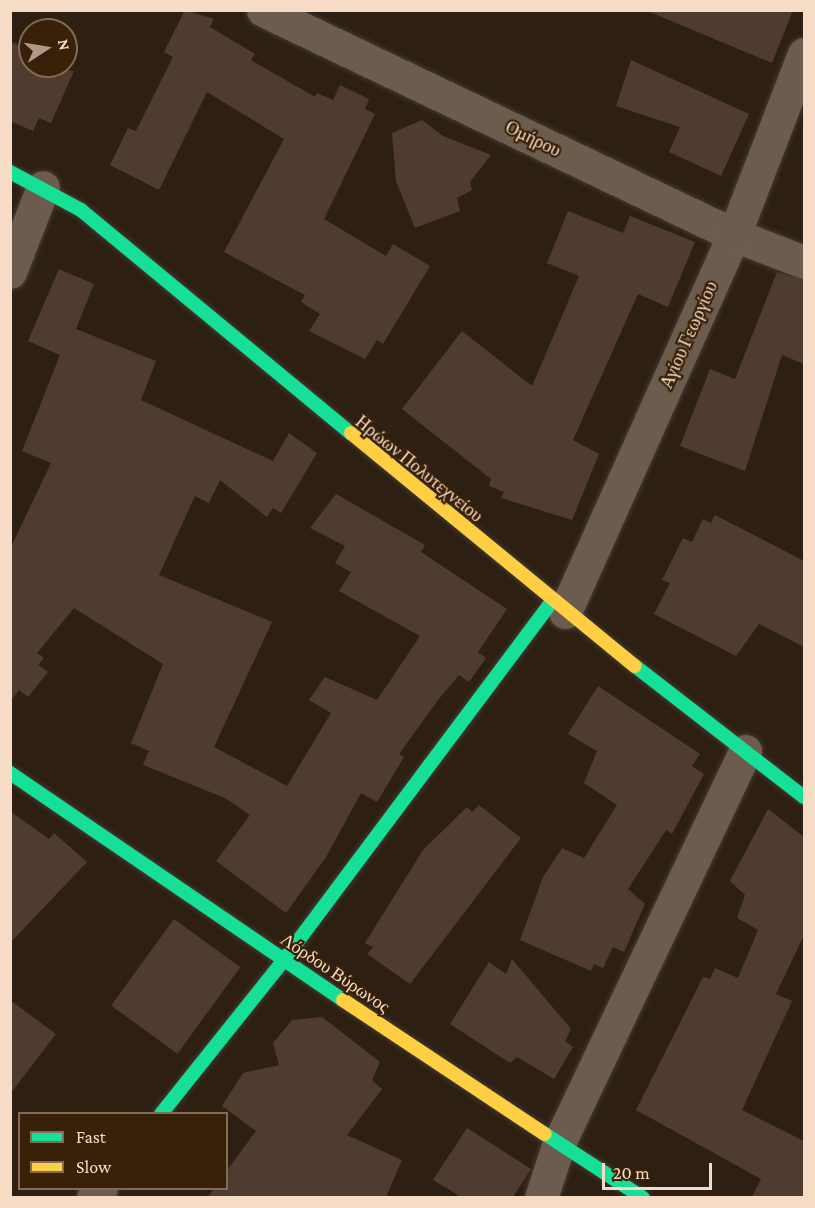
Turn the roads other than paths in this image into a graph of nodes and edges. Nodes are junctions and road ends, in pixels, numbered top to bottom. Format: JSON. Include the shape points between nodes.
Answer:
{"nodes":[{"id":1,"x":263,"y":10,"type":"edge"},
{"id":2,"x":804,"y":54,"type":"edge"},
{"id":3,"x":10,"y":172,"type":"edge"},
{"id":4,"x":43,"y":187,"type":"junction"},
{"id":5,"x":734,"y":235,"type":"junction"},
{"id":6,"x":804,"y":262,"type":"edge"},
{"id":7,"x":10,"y":272,"type":"edge"},
{"id":8,"x":559,"y":606,"type":"junction"},
{"id":9,"x":745,"y":751,"type":"junction"},
{"id":10,"x":10,"y":773,"type":"edge"},
{"id":11,"x":804,"y":797,"type":"edge"},
{"id":12,"x":283,"y":961,"type":"junction"},
{"id":13,"x":162,"y":1112,"type":"edge"},
{"id":14,"x":560,"y":1143,"type":"junction"},
{"id":15,"x":541,"y":1197,"type":"edge"},
{"id":16,"x":643,"y":1197,"type":"edge"}],
"edges":[{"from":1,"to":5,"type":"street","name":"Ομήρου"},
{"from":2,"to":5,"type":"street","name":"Αγίου Γεωργίου"},
{"from":3,"to":4,"type":"street","name":"Ηρώων Πολυτεχνείου"},
{"from":4,"to":7,"type":"street"},
{"from":4,"to":8,"type":"street","name":"Ηρώων Πολυτεχνείου","via":[[119,240]]},
{"from":5,"to":6,"type":"street","name":"Ομήρου"},
{"from":5,"to":8,"type":"street","name":"Αγίου Γεωργίου"},
{"from":8,"to":9,"type":"street","name":"Ηρώων Πολυτεχνείου"},
{"from":8,"to":12,"type":"street"},
{"from":9,"to":11,"type":"street","name":"Ηρώων Πολυτεχνείου"},
{"from":9,"to":14,"type":"street"},
{"from":10,"to":12,"type":"street","name":"Λόρδου Βύρωνος"},
{"from":12,"to":13,"type":"street"},
{"from":12,"to":14,"type":"street","name":"Λόρδου Βύρωνος"},
{"from":14,"to":15,"type":"street"},
{"from":14,"to":16,"type":"street","name":"Λόρδου Βύρωνος"}]}
